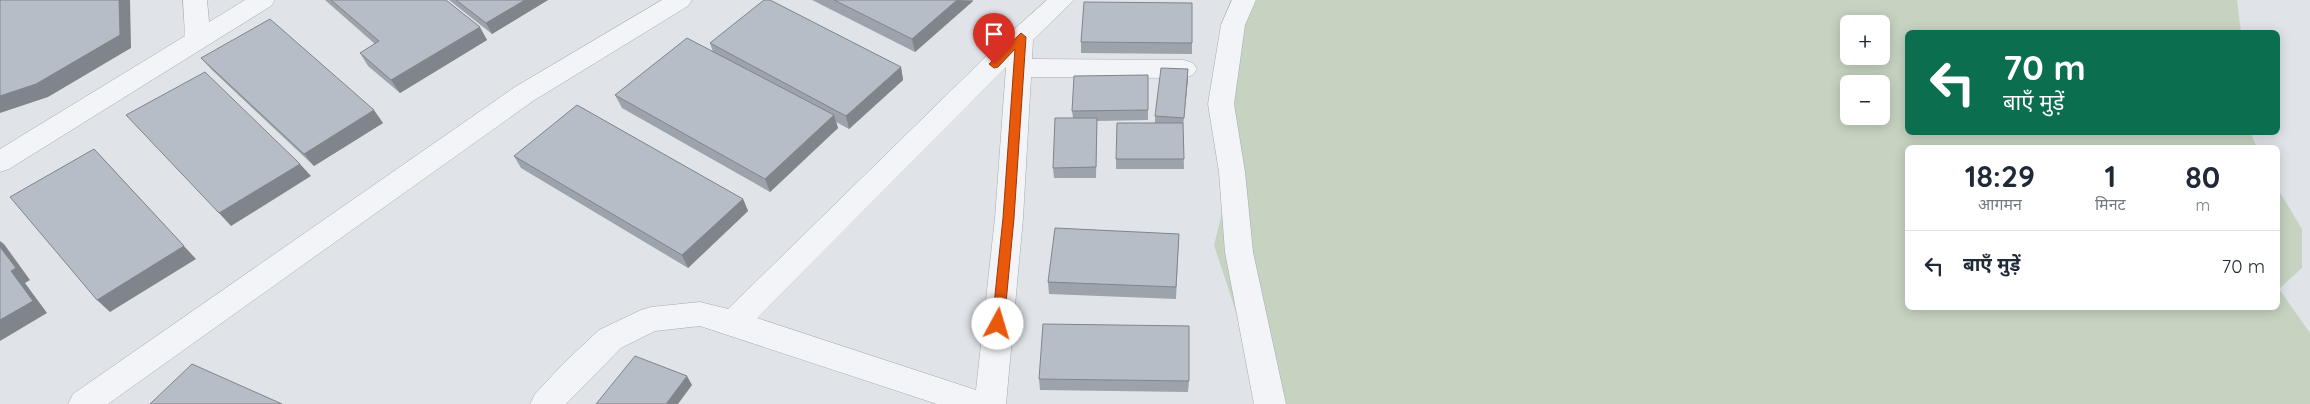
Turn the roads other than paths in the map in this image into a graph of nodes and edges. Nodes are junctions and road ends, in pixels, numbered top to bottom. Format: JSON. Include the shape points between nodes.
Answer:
{"nodes":[{"id":1,"x":195,"y":0,"type":"edge"},
{"id":2,"x":263,"y":0,"type":"edge"},
{"id":3,"x":680,"y":0,"type":"edge"},
{"id":4,"x":1062,"y":0,"type":"edge"},
{"id":5,"x":1244,"y":0,"type":"edge"},
{"id":6,"x":1021,"y":37,"type":"junction"},
{"id":7,"x":198,"y":39,"type":"junction"},
{"id":8,"x":1018,"y":68,"type":"junction"},
{"id":9,"x":1184,"y":69,"type":"edge"},
{"id":10,"x":0,"y":162,"type":"edge"},
{"id":11,"x":734,"y":323,"type":"junction"},
{"id":12,"x":84,"y":404,"type":"edge"},
{"id":13,"x":546,"y":404,"type":"edge"},
{"id":14,"x":978,"y":404,"type":"edge"},
{"id":15,"x":990,"y":404,"type":"edge"},
{"id":16,"x":1270,"y":404,"type":"edge"}],
"edges":[{"from":1,"to":7,"type":"street"},
{"from":2,"to":7,"type":"street"},
{"from":3,"to":12,"type":"street","via":[[524,94]]},
{"from":4,"to":6,"type":"street"},
{"from":5,"to":16,"type":"street","via":[[1232,25],[1221,104],[1232,172],[1239,252]]},
{"from":6,"to":8,"type":"street"},
{"from":6,"to":11,"type":"street"},
{"from":7,"to":10,"type":"street"},
{"from":8,"to":9,"type":"street"},
{"from":8,"to":15,"type":"street"},
{"from":11,"to":13,"type":"street","via":[[700,314],[651,318],[610,339]]},
{"from":11,"to":14,"type":"street"}]}
